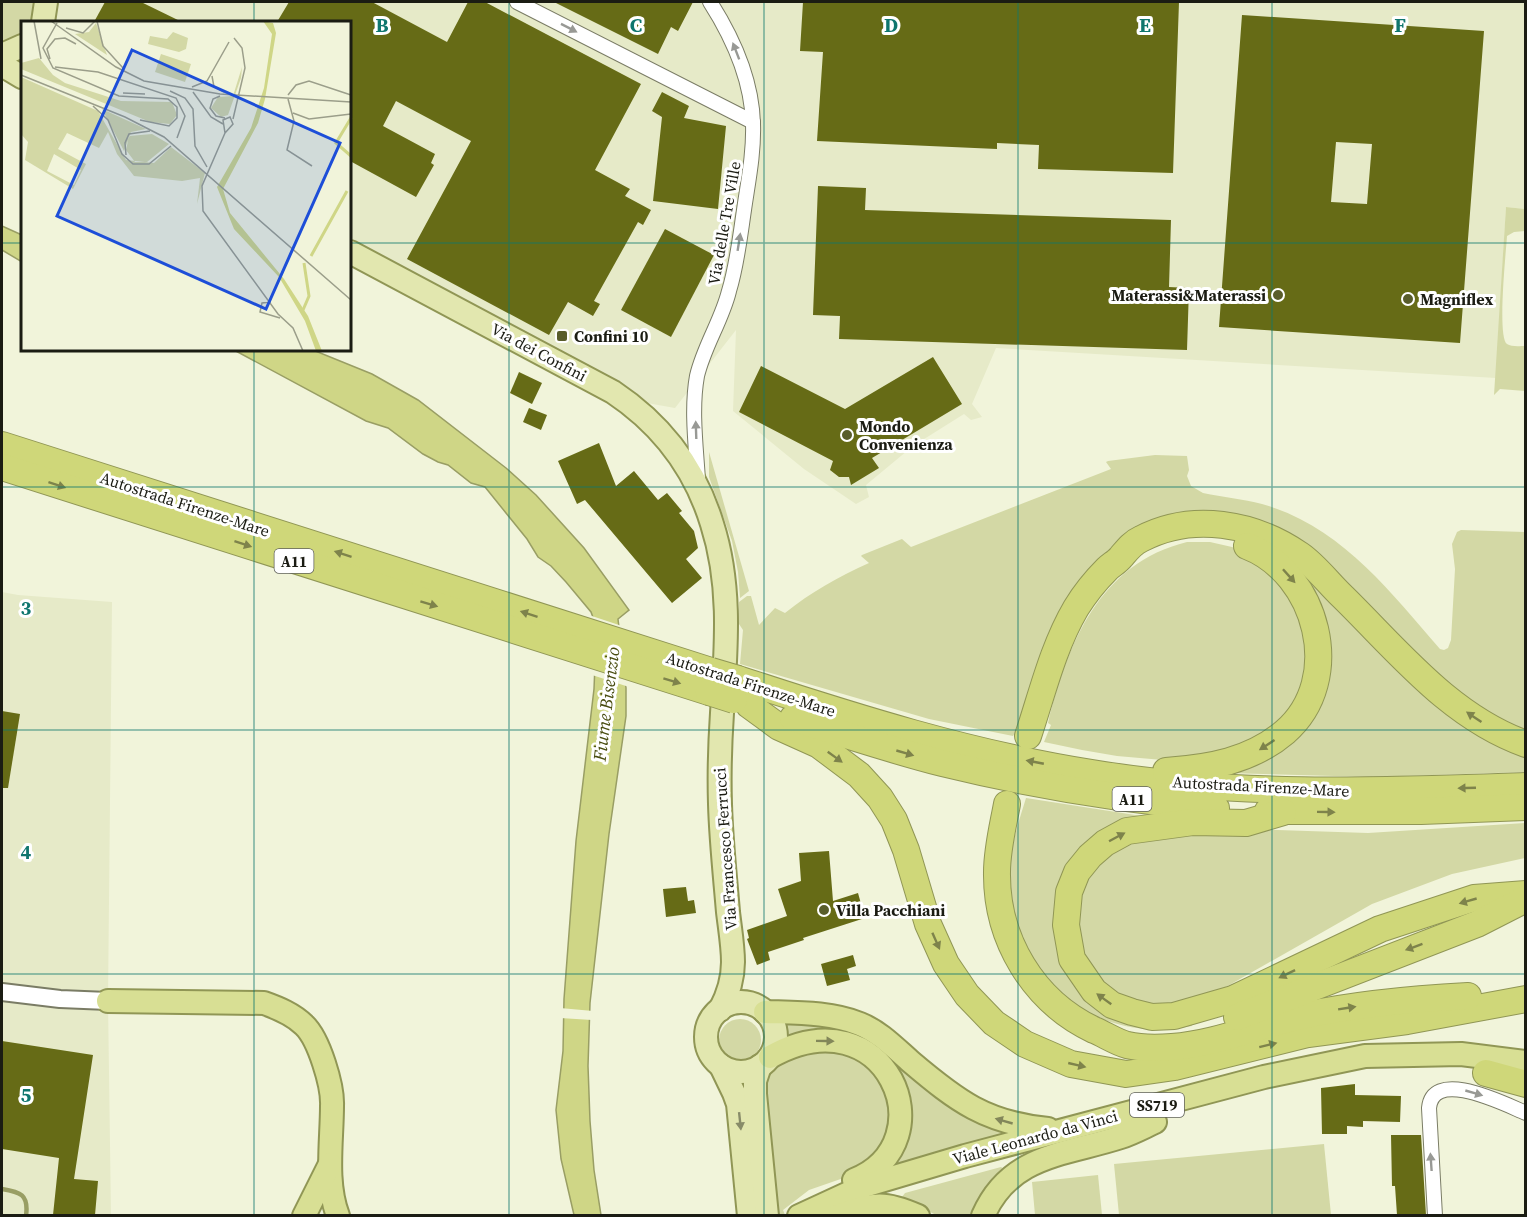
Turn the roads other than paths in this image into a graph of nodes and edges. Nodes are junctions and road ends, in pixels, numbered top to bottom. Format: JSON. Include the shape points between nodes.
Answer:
{"nodes":[{"id":1,"x":46,"y":2,"type":"edge"},
{"id":2,"x":517,"y":2,"type":"edge"},
{"id":3,"x":710,"y":2,"type":"edge"},
{"id":4,"x":43,"y":21,"type":"edge"},
{"id":5,"x":21,"y":46,"type":"edge"},
{"id":6,"x":2,"y":55,"type":"edge"},
{"id":7,"x":2,"y":65,"type":"edge"},
{"id":8,"x":21,"y":76,"type":"edge"},
{"id":9,"x":753,"y":122,"type":"junction"},
{"id":10,"x":351,"y":253,"type":"edge"},
{"id":11,"x":2,"y":445,"type":"edge"},
{"id":12,"x":2,"y":467,"type":"edge"},
{"id":13,"x":699,"y":488,"type":"junction"},
{"id":14,"x":1120,"y":558,"type":"junction"},
{"id":15,"x":586,"y":642,"type":"junction"},
{"id":16,"x":741,"y":694,"type":"junction"},
{"id":17,"x":1028,"y":736,"type":"dead end"},
{"id":18,"x":1526,"y":744,"type":"edge"},
{"id":19,"x":1092,"y":774,"type":"junction"},
{"id":20,"x":1526,"y":786,"type":"edge"},
{"id":21,"x":1008,"y":804,"type":"dead end"},
{"id":22,"x":1526,"y":807,"type":"edge"},
{"id":23,"x":1283,"y":812,"type":"junction"},
{"id":24,"x":1526,"y":894,"type":"edge"},
{"id":25,"x":1526,"y":899,"type":"edge"},
{"id":26,"x":733,"y":962,"type":"junction"},
{"id":27,"x":2,"y":992,"type":"edge"},
{"id":28,"x":1526,"y":993,"type":"edge"},
{"id":29,"x":1526,"y":999,"type":"edge"},
{"id":30,"x":108,"y":1001,"type":"joint"},
{"id":31,"x":759,"y":1008,"type":"junction"},
{"id":32,"x":720,"y":1010,"type":"junction"},
{"id":33,"x":1087,"y":1026,"type":"junction"},
{"id":34,"x":765,"y":1062,"type":"junction"},
{"id":35,"x":1526,"y":1062,"type":"edge"},
{"id":36,"x":721,"y":1066,"type":"junction"},
{"id":37,"x":1486,"y":1073,"type":"junction"},
{"id":38,"x":1526,"y":1078,"type":"edge"},
{"id":39,"x":1526,"y":1084,"type":"edge"},
{"id":40,"x":1526,"y":1113,"type":"edge"},
{"id":41,"x":1155,"y":1122,"type":"junction"},
{"id":42,"x":1061,"y":1130,"type":"junction"},
{"id":43,"x":330,"y":1163,"type":"junction"},
{"id":44,"x":304,"y":1215,"type":"edge"},
{"id":45,"x":338,"y":1215,"type":"edge"},
{"id":46,"x":749,"y":1215,"type":"edge"},
{"id":47,"x":767,"y":1215,"type":"edge"},
{"id":48,"x":794,"y":1215,"type":"edge"},
{"id":49,"x":799,"y":1215,"type":"edge"},
{"id":50,"x":804,"y":1215,"type":"edge"},
{"id":51,"x":837,"y":1215,"type":"edge"},
{"id":52,"x":918,"y":1215,"type":"edge"},
{"id":53,"x":983,"y":1215,"type":"edge"},
{"id":54,"x":1435,"y":1215,"type":"edge"}],
"edges":[{"from":1,"to":4,"type":"main road"},
{"from":2,"to":9,"type":"street","one_way":true},
{"from":9,"to":3,"type":"street","name":"Via delle Tre Ville","one_way":true,"via":[[738,54]]},
{"from":5,"to":6,"type":"main road"},
{"from":7,"to":8,"type":"main road"},
{"from":13,"to":9,"type":"street","name":"Via delle Tre Ville","one_way":true,"via":[[697,378],[729,291],[753,150]]},
{"from":10,"to":13,"type":"main road","name":"Via dei Confini","via":[[613,392],[656,426]]},
{"from":15,"to":11,"type":"highway","name":"Autostrada Firenze-Mare","number":"A11","one_way":true},
{"from":12,"to":15,"type":"highway","name":"Autostrada Firenze-Mare","number":"A11","one_way":true},
{"from":13,"to":26,"type":"main road","name":"Via Francesco Ferrucci","via":[[720,550],[726,589],[720,803]]},
{"from":14,"to":17,"type":"highway","via":[[1107,568],[1076,608],[1058,647]]},
{"from":18,"to":14,"type":"highway","one_way":true,"via":[[1481,722],[1443,696],[1301,556],[1257,533],[1236,526],[1182,525],[1140,539]]},
{"from":14,"to":19,"type":"highway","one_way":true,"via":[[1198,534],[1235,541],[1262,553],[1286,572],[1308,606],[1318,648],[1318,671],[1307,705],[1288,730],[1247,756],[1183,769]]},
{"from":15,"to":16,"type":"highway","name":"Autostrada Firenze-Mare","number":"A11","bridge":true},
{"from":19,"to":16,"type":"highway","name":"Autostrada Firenze-Mare","number":"A11","one_way":true,"via":[[951,745],[858,718]]},
{"from":16,"to":23,"type":"highway","name":"Autostrada Firenze-Mare","number":"A11","one_way":true,"via":[[909,754],[991,774],[1155,803]]},
{"from":16,"to":29,"type":"highway","one_way":true,"via":[[778,727],[819,745],[859,775],[880,798],[906,850],[928,924],[946,964],[967,995],[994,1023],[1025,1044],[1071,1064],[1126,1074],[1175,1067],[1308,1034]]},
{"from":20,"to":19,"type":"highway","name":"Autostrada Firenze-Mare","number":"A11","one_way":true,"via":[[1295,790],[1226,788]]},
{"from":21,"to":33,"type":"highway","via":[[997,874],[1009,938],[1036,987],[1059,1009]]},
{"from":23,"to":22,"type":"highway","name":"Autostrada Firenze-Mare","number":"A11","one_way":true},
{"from":24,"to":23,"type":"highway","one_way":true,"via":[[1474,898],[1380,929],[1233,999],[1174,1016],[1152,1017],[1132,1012],[1112,1005],[1094,991],[1072,959],[1066,925],[1070,892],[1077,872],[1090,856],[1127,831],[1193,822],[1246,823]]},
{"from":25,"to":33,"type":"highway","one_way":true,"via":[[1477,924],[1233,1019],[1170,1035],[1128,1034]]},
{"from":26,"to":31,"type":"main road","name":"Via Francesco Ferrucci","via":[[743,989]]},
{"from":26,"to":32,"type":"main road","name":"Via Francesco Ferrucci","via":[[729,992]]},
{"from":27,"to":30,"type":"street"},
{"from":33,"to":28,"type":"highway","one_way":true,"via":[[1126,1045],[1172,1047],[1301,1016],[1402,999]]},
{"from":30,"to":43,"type":"highway","via":[[264,1003],[305,1026],[323,1058],[333,1102]]},
{"from":31,"to":32,"type":"main road","via":[[742,1002]]},
{"from":31,"to":34,"type":"main road","name":"Via Francesco Ferrucci","via":[[771,1020],[776,1039]]},
{"from":42,"to":31,"type":"highway","one_way":true,"via":[[1002,1121],[970,1107],[859,1023]]},
{"from":32,"to":36,"type":"main road","name":"Via Francesco Ferrucci","via":[[713,1016],[706,1037],[713,1059]]},
{"from":34,"to":36,"type":"main road","via":[[741,1072]]},
{"from":34,"to":47,"type":"main road","name":"Via Francesco Ferrucci","via":[[755,1081],[755,1094]]},
{"from":34,"to":48,"type":"highway","one_way":true,"via":[[806,1042],[846,1043],[873,1056],[889,1075],[899,1098],[898,1130],[881,1162],[862,1177],[818,1196]]},
{"from":35,"to":42,"type":"highway","name":"Viale Leonardo da Vinci","number":"SS719","via":[[1461,1054],[1365,1056],[1264,1077]]},
{"from":36,"to":46,"type":"main road","name":"Via Francesco Ferrucci","one_way":true,"via":[[738,1104]]},
{"from":37,"to":38,"type":"highway","name":"Viale Leonardo da Vinci","number":"SS719"},
{"from":37,"to":39,"type":"highway"},
{"from":37,"to":41,"type":"highway","name":"Viale Leonardo da Vinci","number":"SS719","via":[[1458,1069],[1368,1071],[1270,1090]]},
{"from":54,"to":40,"type":"street","one_way":true,"via":[[1429,1108],[1434,1095],[1456,1089],[1471,1091]]},
{"from":41,"to":50,"type":"highway","name":"Viale Leonardo da Vinci","number":"SS719","via":[[868,1194]]},
{"from":41,"to":53,"type":"highway","via":[[1122,1136],[1030,1163],[1000,1187]]},
{"from":42,"to":49,"type":"highway","name":"Viale Leonardo da Vinci","number":"SS719","via":[[864,1186]]},
{"from":43,"to":44,"type":"highway"},
{"from":43,"to":45,"type":"highway"},
{"from":51,"to":52,"type":"highway","via":[[880,1204]]}]}
